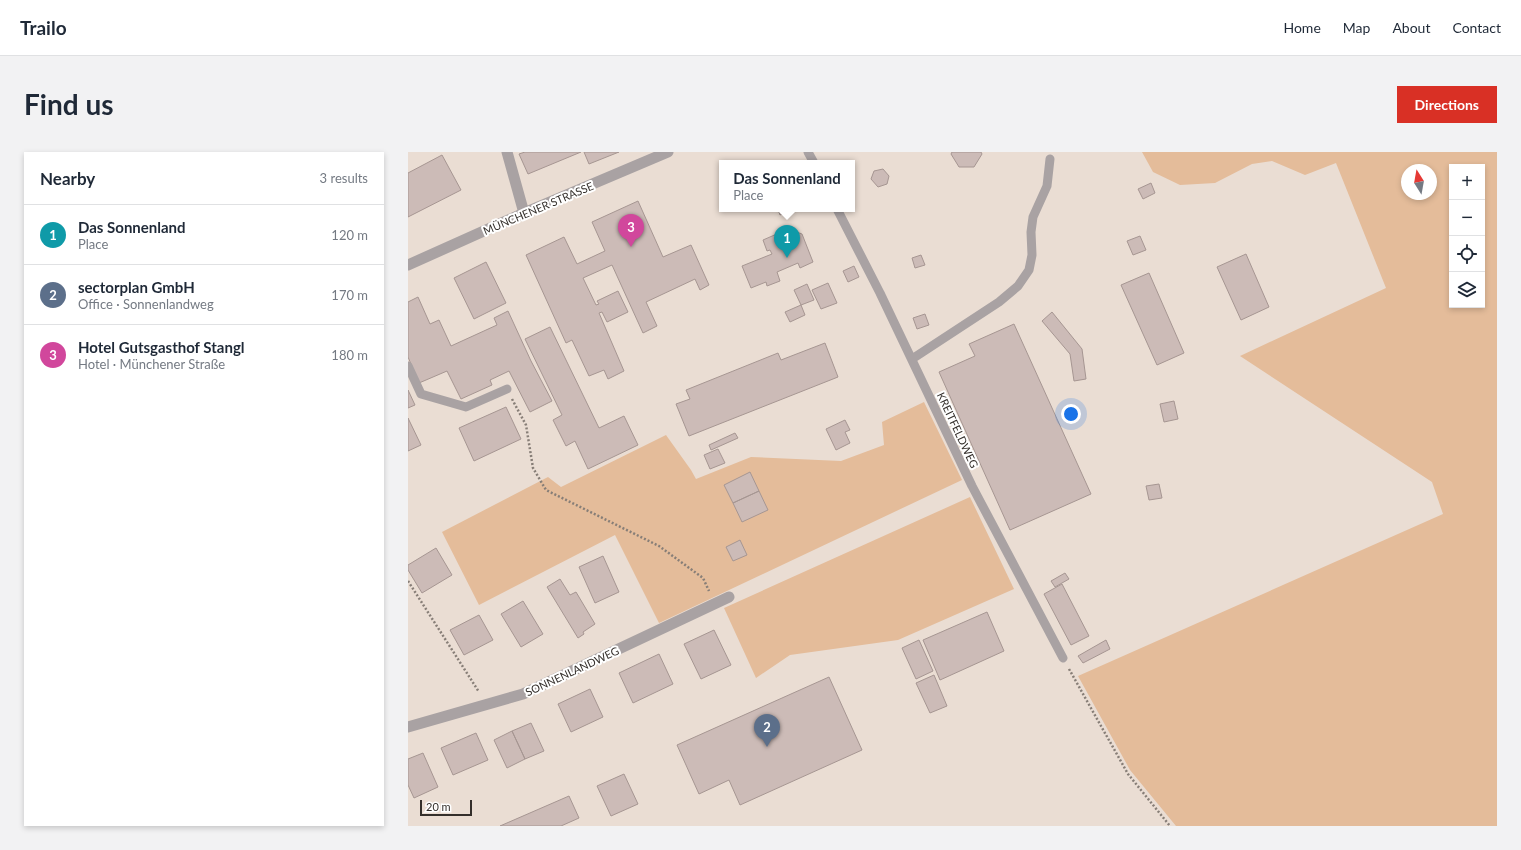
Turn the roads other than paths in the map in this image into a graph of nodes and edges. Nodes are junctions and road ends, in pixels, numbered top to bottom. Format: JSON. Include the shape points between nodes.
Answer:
{"nodes":[{"id":1,"x":507,"y":152,"type":"edge"},
{"id":2,"x":668,"y":152,"type":"edge"},
{"id":3,"x":1050,"y":159,"type":"dead end"},
{"id":4,"x":838,"y":212,"type":"edge"},
{"id":5,"x":524,"y":213,"type":"junction"},
{"id":6,"x":408,"y":265,"type":"edge"},
{"id":7,"x":912,"y":359,"type":"junction"},
{"id":8,"x":408,"y":366,"type":"edge"},
{"id":9,"x":507,"y":389,"type":"road end"},
{"id":10,"x":729,"y":597,"type":"dead end"},
{"id":11,"x":1062,"y":658,"type":"road end"},
{"id":12,"x":408,"y":727,"type":"edge"}],
"edges":[{"from":1,"to":5,"type":"street"},
{"from":2,"to":5,"type":"street","name":"MÜNCHENER STRASSE"},
{"from":3,"to":7,"type":"lane","via":[[1047,186],[1033,217],[1030,232],[1032,255],[1029,270],[1022,281],[999,302]]},
{"from":4,"to":7,"type":"lane","name":"KREITFELDWEG"},
{"from":5,"to":6,"type":"street","name":"MÜNCHENER STRASSE"},
{"from":7,"to":11,"type":"lane","name":"KREITFELDWEG","via":[[972,486]]},
{"from":8,"to":9,"type":"lane","via":[[421,394],[466,407]]},
{"from":10,"to":12,"type":"street","name":"SONNENLANDWEG","via":[[523,694]]}]}
